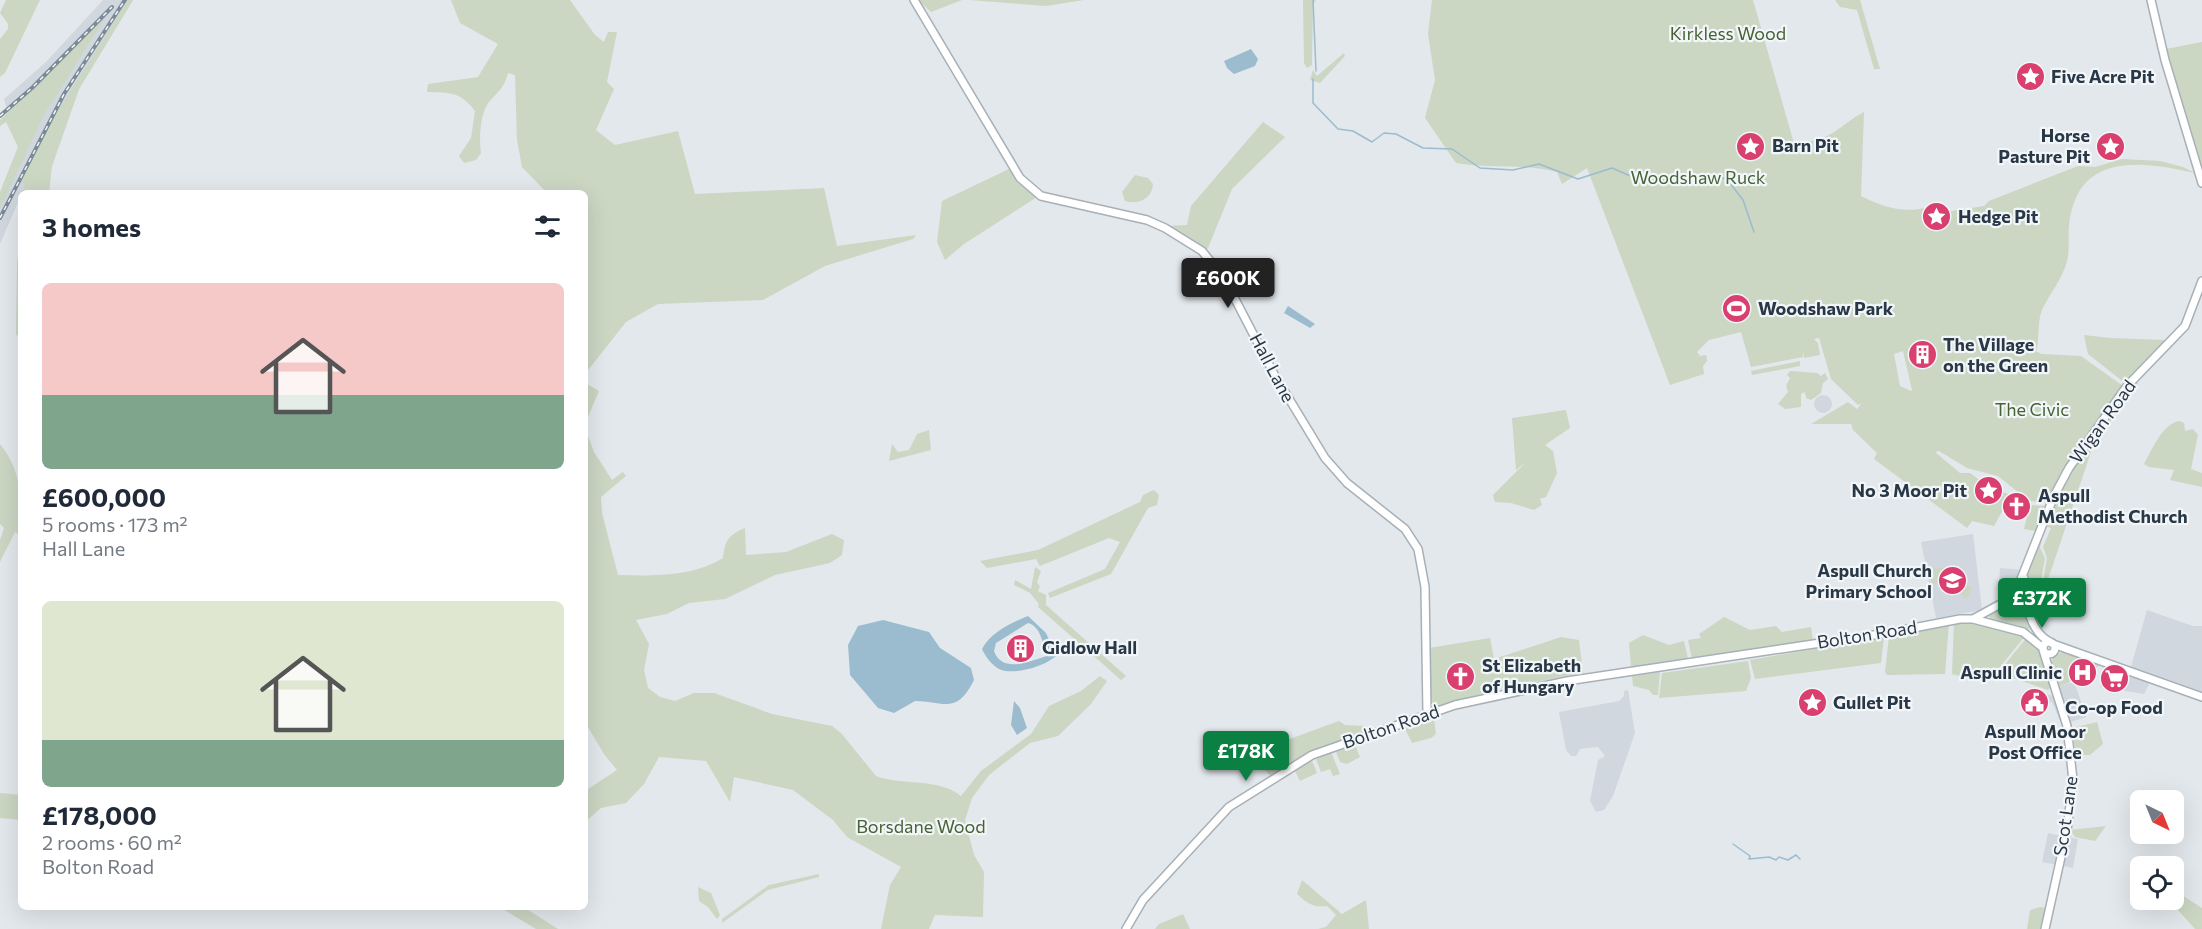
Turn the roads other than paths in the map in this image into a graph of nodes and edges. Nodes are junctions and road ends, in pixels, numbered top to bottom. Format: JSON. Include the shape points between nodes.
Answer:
{"nodes":[{"id":1,"x":914,"y":0,"type":"edge"},
{"id":2,"x":2151,"y":0,"type":"edge"},
{"id":3,"x":2202,"y":183,"type":"edge"},
{"id":4,"x":2202,"y":281,"type":"edge"},
{"id":5,"x":2024,"y":576,"type":"junction"},
{"id":6,"x":2011,"y":597,"type":"junction"},
{"id":7,"x":2025,"y":598,"type":"junction"},
{"id":8,"x":1990,"y":611,"type":"junction"},
{"id":9,"x":1973,"y":619,"type":"junction"},
{"id":10,"x":2032,"y":621,"type":"junction"},
{"id":11,"x":1994,"y":624,"type":"junction"},
{"id":12,"x":2023,"y":632,"type":"junction"},
{"id":13,"x":2052,"y":648,"type":"junction"},
{"id":14,"x":2043,"y":649,"type":"junction"},
{"id":15,"x":2048,"y":668,"type":"junction"},
{"id":16,"x":2202,"y":696,"type":"edge"},
{"id":17,"x":1427,"y":713,"type":"junction"},
{"id":18,"x":1126,"y":929,"type":"edge"},
{"id":19,"x":2045,"y":929,"type":"edge"}],
"edges":[{"from":1,"to":17,"type":"main road","name":"Hall Lane","via":[[1020,178],[1041,196],[1147,220],[1202,251],[1233,291],[1274,374],[1330,464],[1413,540],[1424,571]]},
{"from":2,"to":3,"type":"main road"},
{"from":4,"to":5,"type":"main road","name":"Wigan Road","via":[[2185,326],[2127,386],[2069,468],[2054,496]]},
{"from":5,"to":6,"type":"main road","name":"Wigan Road"},
{"from":5,"to":7,"type":"main road","name":"Wigan Road"},
{"from":6,"to":7,"type":"main road","via":[[2019,594]]},
{"from":6,"to":8,"type":"main road","name":"Bolton Road"},
{"from":7,"to":10,"type":"main road","name":"Wigan Road"},
{"from":8,"to":9,"type":"main road","name":"Bolton Road"},
{"from":8,"to":11,"type":"main road","via":[[1989,619]]},
{"from":9,"to":11,"type":"main road","name":"Bolton Road"},
{"from":9,"to":17,"type":"main road","name":"Bolton Road","via":[[1567,681]]},
{"from":10,"to":12,"type":"main road","via":[[2030,629]]},
{"from":10,"to":13,"type":"main road","name":"Wigan Road"},
{"from":11,"to":12,"type":"main road","name":"Bolton Road"},
{"from":12,"to":14,"type":"main road","name":"Bolton Road"},
{"from":13,"to":14,"type":"main road"},
{"from":13,"to":15,"type":"main road"},
{"from":13,"to":16,"type":"main road","via":[[2066,648]]},
{"from":14,"to":15,"type":"main road","name":"Scot Lane"},
{"from":15,"to":19,"type":"main road","name":"Scot Lane","via":[[2067,726],[2073,780],[2067,830]]},
{"from":17,"to":18,"type":"main road","name":"Bolton Road","via":[[1305,759],[1229,807],[1143,900]]}]}
